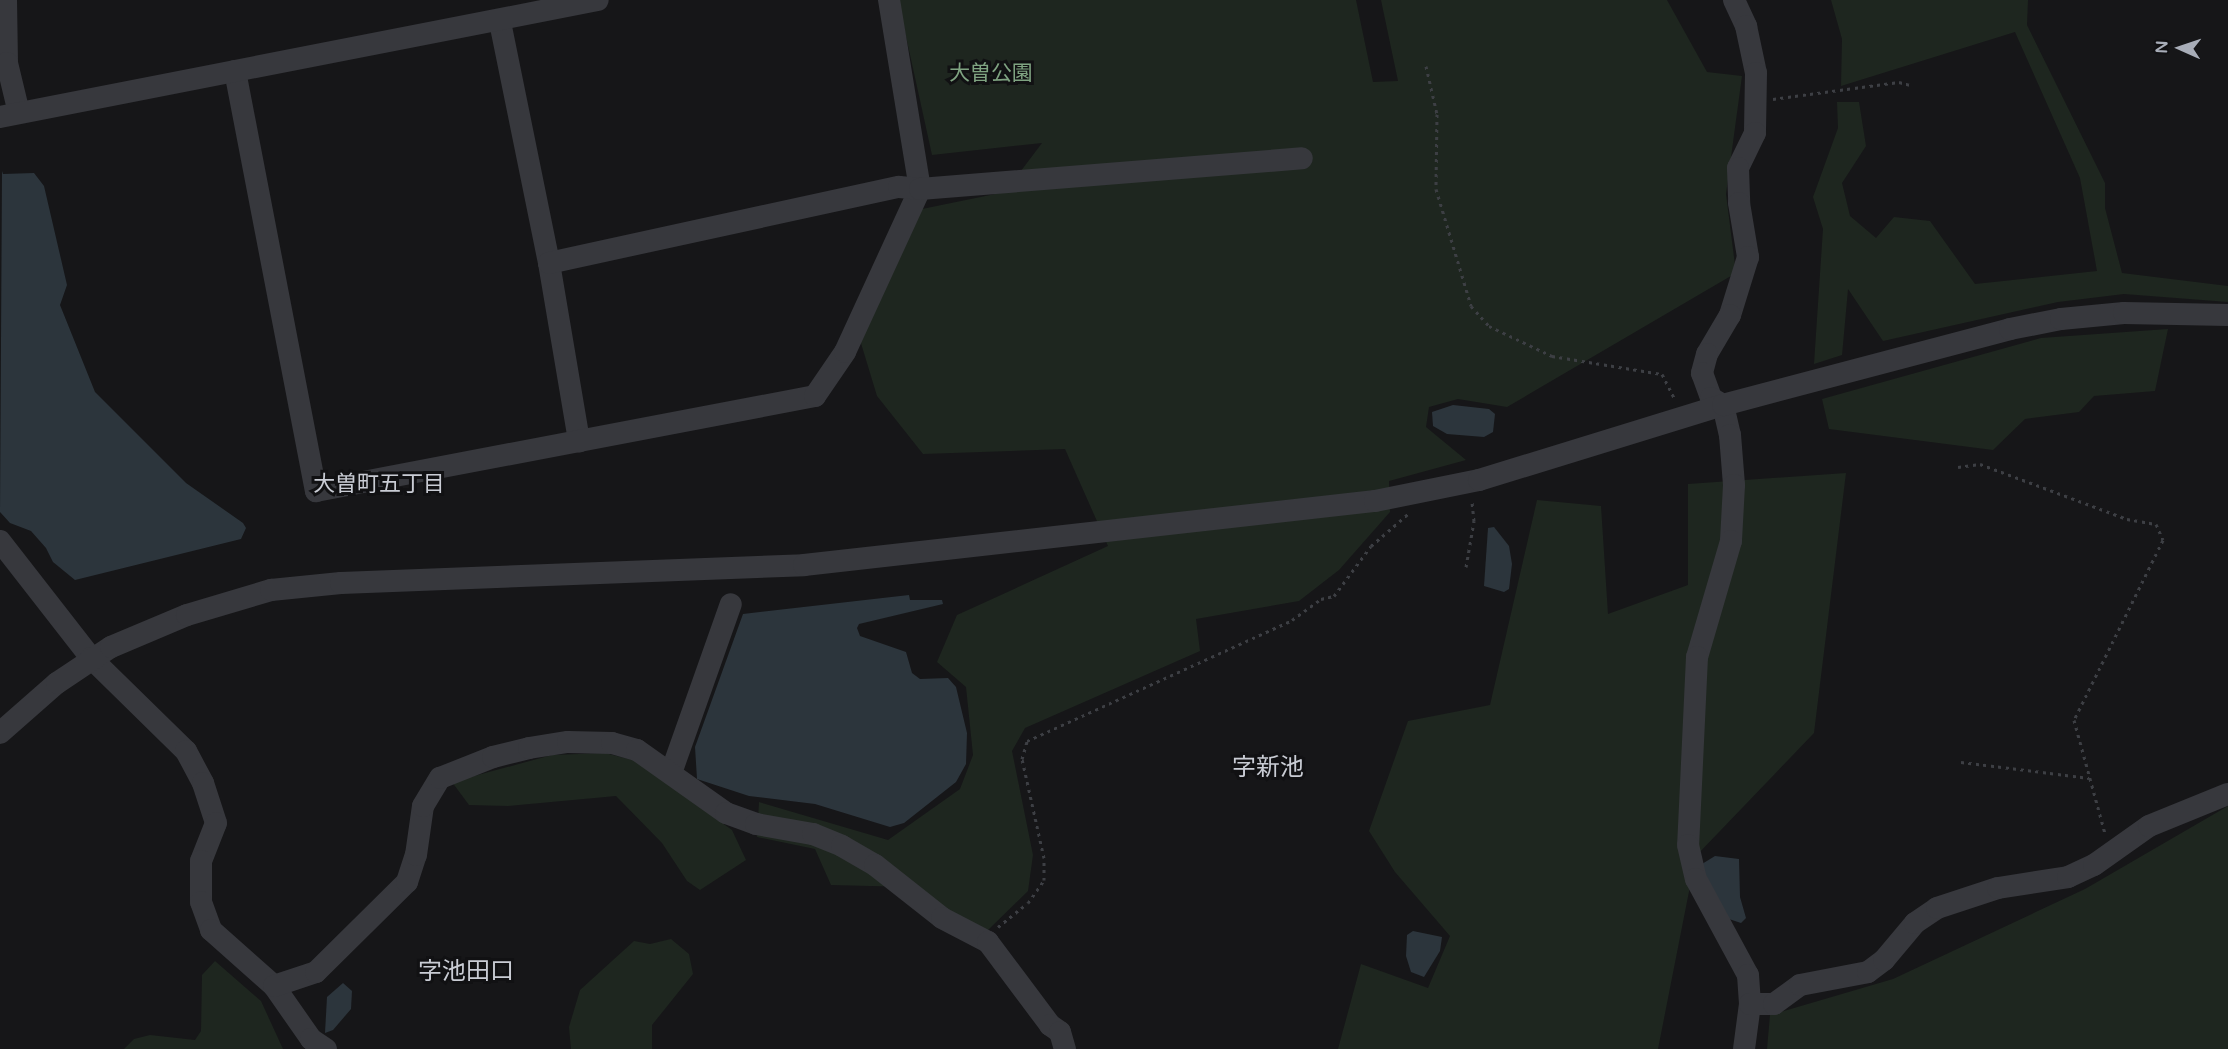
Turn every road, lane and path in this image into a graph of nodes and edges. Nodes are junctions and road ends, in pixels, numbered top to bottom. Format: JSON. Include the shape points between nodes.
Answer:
{"nodes":[{"id":1,"x":6,"y":0,"type":"edge"},
{"id":2,"x":598,"y":0,"type":"edge"},
{"id":3,"x":889,"y":0,"type":"edge"},
{"id":4,"x":1734,"y":0,"type":"edge"},
{"id":5,"x":500,"y":22,"type":"junction"},
{"id":6,"x":1426,"y":66,"type":"dead end"},
{"id":7,"x":235,"y":71,"type":"junction"},
{"id":8,"x":1910,"y":85,"type":"dead end"},
{"id":9,"x":1755,"y":101,"type":"junction"},
{"id":10,"x":9,"y":115,"type":"edge"},
{"id":11,"x":1302,"y":158,"type":"dead end"},
{"id":12,"x":920,"y":189,"type":"junction"},
{"id":13,"x":549,"y":263,"type":"junction"},
{"id":14,"x":2228,"y":315,"type":"edge"},
{"id":15,"x":1723,"y":405,"type":"junction"},
{"id":16,"x":1684,"y":418,"type":"junction"},
{"id":17,"x":579,"y":441,"type":"junction"},
{"id":18,"x":1958,"y":467,"type":"dead end"},
{"id":19,"x":1461,"y":500,"type":"dead end"},
{"id":20,"x":1412,"y":511,"type":"dead end"},
{"id":21,"x":0,"y":541,"type":"edge"},
{"id":22,"x":1466,"y":567,"type":"dead end"},
{"id":23,"x":731,"y":604,"type":"dead end"},
{"id":24,"x":91,"y":658,"type":"junction"},
{"id":25,"x":0,"y":733,"type":"edge"},
{"id":26,"x":1961,"y":762,"type":"dead end"},
{"id":27,"x":671,"y":773,"type":"junction"},
{"id":28,"x":2089,"y":778,"type":"junction"},
{"id":29,"x":2228,"y":794,"type":"edge"},
{"id":30,"x":2114,"y":850,"type":"junction"},
{"id":31,"x":988,"y":942,"type":"junction"},
{"id":32,"x":274,"y":986,"type":"junction"},
{"id":33,"x":1750,"y":1004,"type":"junction"},
{"id":34,"x":326,"y":1049,"type":"edge"},
{"id":35,"x":1065,"y":1049,"type":"edge"},
{"id":36,"x":1744,"y":1049,"type":"edge"}],
"edges":[{"from":1,"to":10,"type":"street"},
{"from":2,"to":5,"type":"street"},
{"from":3,"to":12,"type":"street"},
{"from":4,"to":9,"type":"street","via":[[1752,49]]},
{"from":5,"to":7,"type":"street","via":[[484,21]]},
{"from":5,"to":13,"type":"street"},
{"from":6,"to":16,"type":"path","via":[[1437,114],[1436,189],[1471,306],[1489,326],[1552,356],[1662,374]]},
{"from":7,"to":10,"type":"street"},
{"from":7,"to":17,"type":"street","via":[[316,491]]},
{"from":8,"to":9,"type":"path","via":[[1899,82]]},
{"from":9,"to":15,"type":"street","via":[[1755,133],[1738,168],[1748,257],[1730,315],[1707,354],[1702,373],[1711,398]]},
{"from":11,"to":12,"type":"street"},
{"from":12,"to":13,"type":"street","via":[[899,187]]},
{"from":12,"to":17,"type":"street","via":[[845,352],[815,396]]},
{"from":13,"to":17,"type":"street"},
{"from":14,"to":15,"type":"street","via":[[2184,312],[2061,319],[1955,342]]},
{"from":15,"to":16,"type":"street"},
{"from":15,"to":33,"type":"street","via":[[1734,485],[1731,541],[1697,657],[1688,844],[1696,879],[1748,975]]},
{"from":16,"to":24,"type":"street","via":[[1479,480],[1311,509],[804,564],[271,590],[186,615]]},
{"from":18,"to":28,"type":"path","via":[[1980,464],[2127,519],[2156,524],[2163,540],[2074,720]]},
{"from":19,"to":22,"type":"path","via":[[1472,497],[1474,521]]},
{"from":20,"to":31,"type":"path","via":[[1371,546],[1334,596],[1321,599],[1292,620],[1027,741],[1022,759],[1044,858],[1044,880],[1038,892],[1007,918]]},
{"from":21,"to":24,"type":"street"},
{"from":23,"to":27,"type":"street"},
{"from":24,"to":25,"type":"street"},
{"from":24,"to":32,"type":"street","via":[[186,751],[203,783],[216,824],[201,861],[201,902],[211,930]]},
{"from":26,"to":28,"type":"path"},
{"from":27,"to":31,"type":"street","via":[[726,813],[756,824],[813,834],[842,846],[875,865],[942,918]]},
{"from":27,"to":32,"type":"street","via":[[626,746],[568,742],[493,757],[445,776],[425,800],[416,855],[407,882],[316,972]]},
{"from":28,"to":30,"type":"path","via":[[2102,826]]},
{"from":29,"to":30,"type":"street","via":[[2149,826]]},
{"from":30,"to":33,"type":"street","via":[[2068,877],[1998,888],[1937,908],[1915,923],[1884,960],[1868,972],[1810,982],[1790,990],[1774,1004]]},
{"from":31,"to":35,"type":"street","via":[[1050,1025],[1060,1032]]},
{"from":32,"to":34,"type":"street","via":[[311,1039]]},
{"from":33,"to":36,"type":"street"}]}
